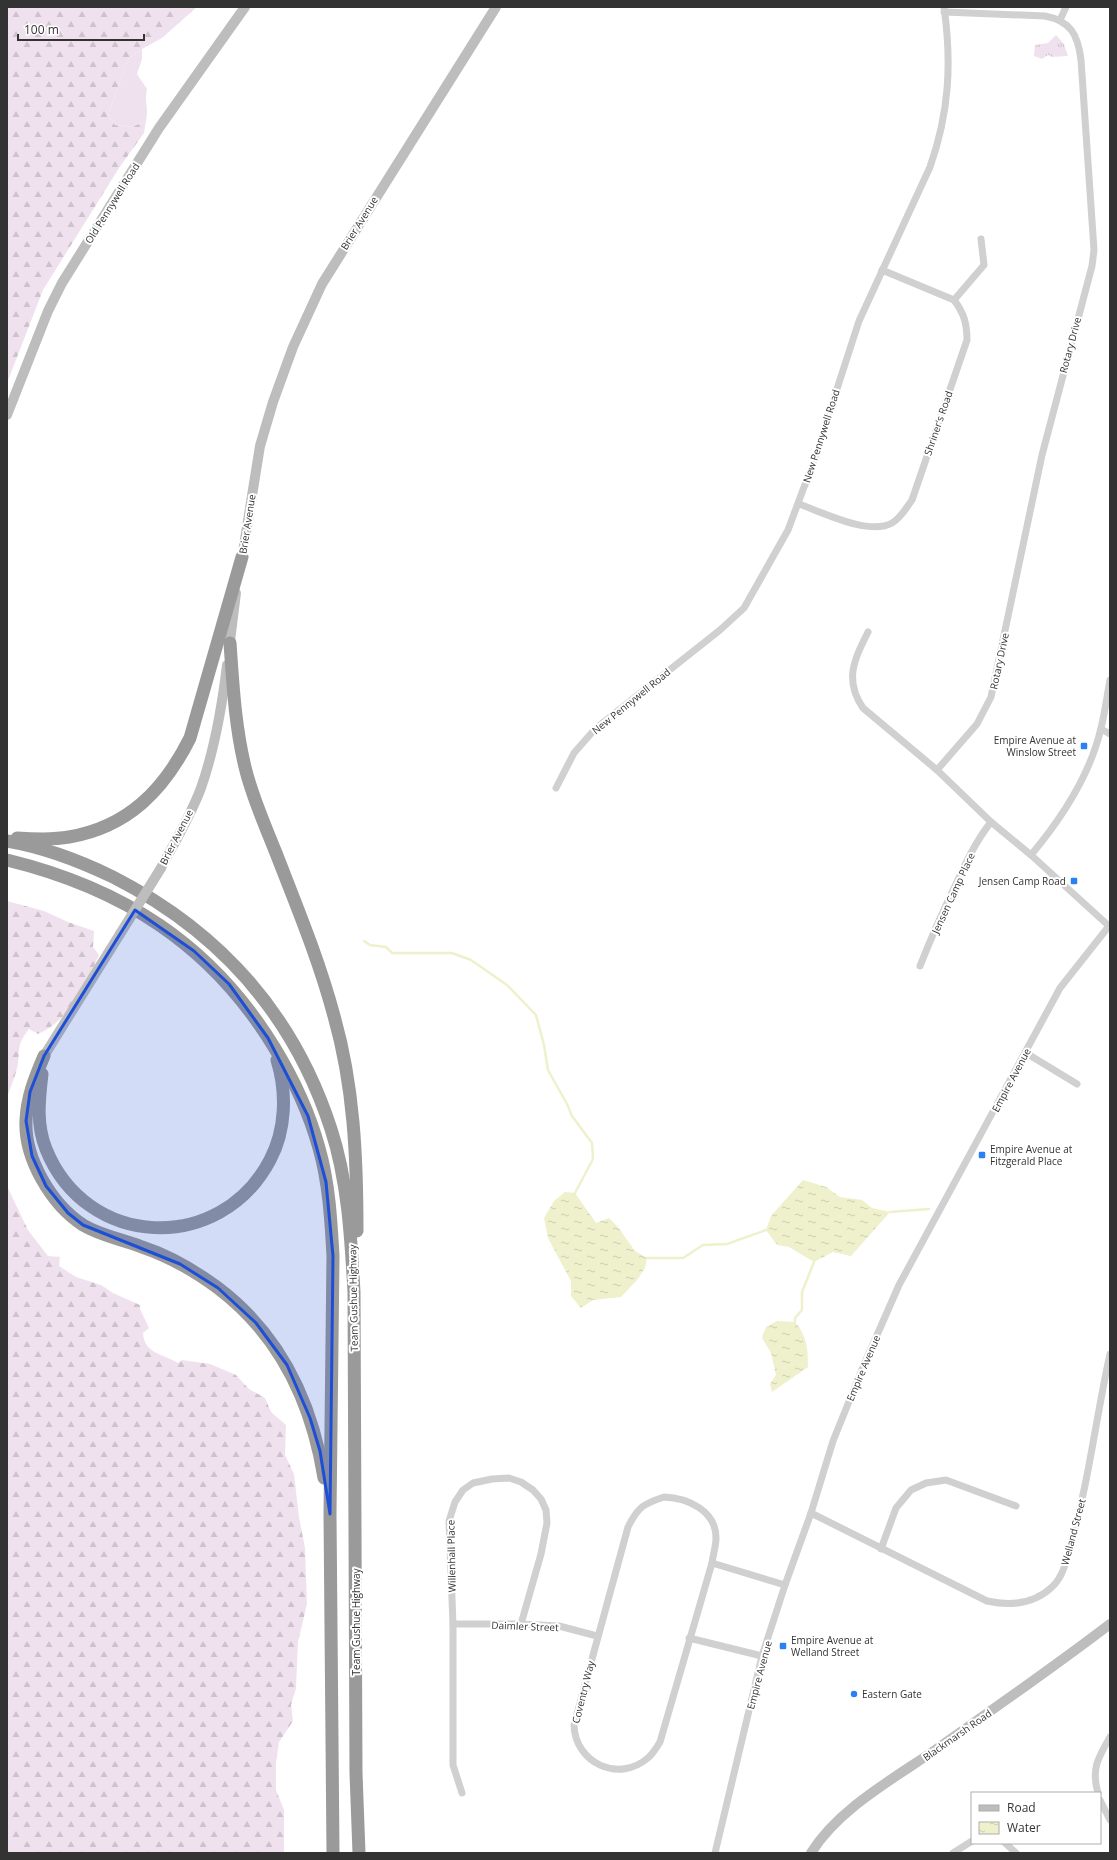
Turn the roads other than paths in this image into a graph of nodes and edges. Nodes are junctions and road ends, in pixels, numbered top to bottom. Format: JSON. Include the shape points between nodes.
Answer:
{"nodes":[{"id":1,"x":245,"y":7,"type":"edge"},
{"id":2,"x":496,"y":7,"type":"edge"},
{"id":3,"x":1066,"y":7,"type":"edge"},
{"id":4,"x":944,"y":10,"type":"edge"},
{"id":5,"x":1060,"y":20,"type":"junction"},
{"id":6,"x":980,"y":239,"type":"dead end"},
{"id":7,"x":882,"y":270,"type":"junction"},
{"id":8,"x":954,"y":300,"type":"junction"},
{"id":9,"x":7,"y":415,"type":"edge"},
{"id":10,"x":799,"y":504,"type":"junction"},
{"id":11,"x":242,"y":557,"type":"junction"},
{"id":12,"x":868,"y":632,"type":"dead end"},
{"id":13,"x":230,"y":643,"type":"junction"},
{"id":14,"x":1110,"y":680,"type":"edge"},
{"id":15,"x":1101,"y":730,"type":"junction"},
{"id":16,"x":1110,"y":734,"type":"edge"},
{"id":17,"x":937,"y":770,"type":"junction"},
{"id":18,"x":556,"y":788,"type":"dead end"},
{"id":19,"x":991,"y":822,"type":"junction"},
{"id":20,"x":7,"y":837,"type":"edge"},
{"id":21,"x":7,"y":841,"type":"edge"},
{"id":22,"x":1031,"y":855,"type":"junction"},
{"id":23,"x":7,"y":860,"type":"edge"},
{"id":24,"x":1110,"y":927,"type":"edge"},
{"id":25,"x":920,"y":966,"type":"dead end"},
{"id":26,"x":268,"y":1038,"type":"junction"},
{"id":27,"x":1026,"y":1053,"type":"junction"},
{"id":28,"x":44,"y":1056,"type":"junction"},
{"id":29,"x":1077,"y":1084,"type":"dead end"},
{"id":30,"x":354,"y":1292,"type":"junction"},
{"id":31,"x":1110,"y":1354,"type":"edge"},
{"id":32,"x":1016,"y":1506,"type":"dead end"},
{"id":33,"x":811,"y":1513,"type":"junction"},
{"id":34,"x":330,"y":1514,"type":"junction"},
{"id":35,"x":881,"y":1549,"type":"junction"},
{"id":36,"x":712,"y":1563,"type":"junction"},
{"id":37,"x":785,"y":1585,"type":"junction"},
{"id":38,"x":453,"y":1624,"type":"junction"},
{"id":39,"x":521,"y":1624,"type":"junction"},
{"id":40,"x":1110,"y":1624,"type":"edge"},
{"id":41,"x":597,"y":1636,"type":"junction"},
{"id":42,"x":689,"y":1638,"type":"junction"},
{"id":43,"x":762,"y":1656,"type":"junction"},
{"id":44,"x":1110,"y":1737,"type":"edge"},
{"id":45,"x":1098,"y":1792,"type":"edge"},
{"id":46,"x":462,"y":1793,"type":"dead end"},
{"id":47,"x":1101,"y":1802,"type":"edge"},
{"id":48,"x":1110,"y":1820,"type":"edge"},
{"id":49,"x":971,"y":1842,"type":"edge"},
{"id":50,"x":1006,"y":1844,"type":"edge"},
{"id":51,"x":333,"y":1853,"type":"edge"},
{"id":52,"x":359,"y":1853,"type":"edge"},
{"id":53,"x":715,"y":1853,"type":"edge"},
{"id":54,"x":811,"y":1853,"type":"edge"},
{"id":55,"x":953,"y":1853,"type":"edge"},
{"id":56,"x":1016,"y":1853,"type":"edge"}],
"edges":[{"from":1,"to":9,"type":"main road","name":"Old Pennywell Road","via":[[159,128],[62,283]]},
{"from":2,"to":11,"type":"main road","name":"Brier Avenue","via":[[322,284],[299,333],[273,402],[260,446]]},
{"from":3,"to":5,"type":"street"},
{"from":4,"to":5,"type":"street","via":[[1045,16]]},
{"from":4,"to":7,"type":"street","name":"New Pennywell Road","via":[[949,73],[942,129],[930,167]]},
{"from":5,"to":17,"type":"street","name":"Rotary Drive","via":[[1074,34],[1080,49],[1094,256],[1042,455],[991,697],[977,724]]},
{"from":6,"to":8,"type":"street","via":[[984,265]]},
{"from":7,"to":8,"type":"street"},
{"from":7,"to":10,"type":"street","name":"New Pennywell Road","via":[[849,349]]},
{"from":8,"to":10,"type":"street","name":"Shriner's Road","via":[[966,318],[967,340],[912,500],[904,513],[891,523],[873,527],[859,525]]},
{"from":10,"to":18,"type":"street","name":"New Pennywell Road","via":[[788,530],[744,608],[595,729],[574,753]]},
{"from":11,"to":13,"type":"main road","name":"Brier Avenue"},
{"from":11,"to":20,"type":"highway","via":[[190,738],[177,764],[160,786],[140,806],[108,825],[69,837]]},
{"from":12,"to":17,"type":"street","via":[[855,657],[852,673],[857,699],[874,719]]},
{"from":13,"to":28,"type":"main road","name":"Brier Avenue","bridge":true,"via":[[222,709],[214,747],[200,789],[161,868]]},
{"from":13,"to":30,"type":"highway","via":[[238,734],[245,768],[317,959],[348,1077],[357,1174],[357,1253]]},
{"from":14,"to":15,"type":"street"},
{"from":15,"to":16,"type":"street"},
{"from":15,"to":22,"type":"street","via":[[1083,778],[1059,819]]},
{"from":17,"to":19,"type":"street"},
{"from":19,"to":22,"type":"street"},
{"from":19,"to":25,"type":"street","name":"Jensen Camp Place","via":[[970,855]]},
{"from":21,"to":30,"type":"highway","name":"Team Gushue Highway","via":[[72,860],[102,872],[152,899],[182,918],[213,944],[259,992],[276,1015],[308,1072],[331,1130],[340,1162],[351,1237]]},
{"from":22,"to":24,"type":"street"},
{"from":23,"to":26,"type":"highway","name":"Team Gushue Highway","via":[[83,883],[110,895],[168,930],[194,950],[229,984]]},
{"from":24,"to":27,"type":"street","name":"Empire Avenue","via":[[1060,988]]},
{"from":26,"to":28,"type":"highway","via":[[282,1083],[283,1103],[280,1136],[270,1159],[254,1186],[240,1199],[224,1211],[183,1226],[143,1226],[104,1216],[75,1194],[63,1179],[46,1148],[41,1130],[39,1099]]},
{"from":26,"to":34,"type":"highway","name":"Team Gushue Highway","via":[[293,1081],[308,1116],[319,1148],[331,1217],[333,1256]]},
{"from":27,"to":29,"type":"street"},
{"from":27,"to":33,"type":"street","name":"Empire Avenue","via":[[899,1285],[862,1367],[833,1441]]},
{"from":28,"to":34,"type":"highway","via":[[30,1092],[26,1121],[32,1156],[46,1186],[68,1213],[83,1225],[104,1236],[140,1246],[180,1264],[218,1288],[256,1323],[287,1365],[310,1418],[320,1451]]},
{"from":30,"to":52,"type":"highway","name":"Team Gushue Highway","via":[[356,1764]]},
{"from":31,"to":35,"type":"street","name":"Welland Street","via":[[1076,1525],[1064,1570],[1053,1587],[1034,1598],[1015,1604],[1000,1604],[987,1601]]},
{"from":32,"to":35,"type":"street","via":[[946,1480],[926,1483],[912,1490],[896,1508]]},
{"from":33,"to":35,"type":"street","name":"Welland Street"},
{"from":33,"to":37,"type":"street","name":"Empire Avenue"},
{"from":34,"to":51,"type":"highway","name":"Team Gushue Highway"},
{"from":36,"to":37,"type":"street"},
{"from":36,"to":41,"type":"street","name":"Coventry Way","via":[[716,1537],[714,1524],[707,1513],[688,1501],[676,1498],[664,1497],[648,1502],[635,1512],[628,1527]]},
{"from":36,"to":42,"type":"street","name":"Coventry Way"},
{"from":37,"to":43,"type":"street","name":"Empire Avenue"},
{"from":38,"to":39,"type":"street","name":"Daimler Street"},
{"from":38,"to":39,"type":"street","name":"Willenhall Place","via":[[449,1521],[454,1502],[463,1490],[473,1483],[508,1478],[521,1482],[533,1490],[546,1510],[547,1523],[541,1554]]},
{"from":38,"to":46,"type":"street","name":"Willenhall Place","via":[[453,1765]]},
{"from":39,"to":41,"type":"street","name":"Daimler Street","via":[[558,1626]]},
{"from":40,"to":54,"type":"main road","name":"Blackmarsh Road","via":[[1010,1698],[865,1799],[824,1834]]},
{"from":41,"to":42,"type":"street","name":"Coventry Way","via":[[574,1725],[574,1736],[579,1747],[595,1764],[614,1770],[625,1769],[648,1758],[660,1742]]},
{"from":42,"to":43,"type":"street"},
{"from":43,"to":53,"type":"street","name":"Empire Avenue"},
{"from":44,"to":45,"type":"street","via":[[1097,1758],[1094,1775]]},
{"from":47,"to":48,"type":"street"},
{"from":49,"to":55,"type":"street"},
{"from":50,"to":56,"type":"street"}]}
